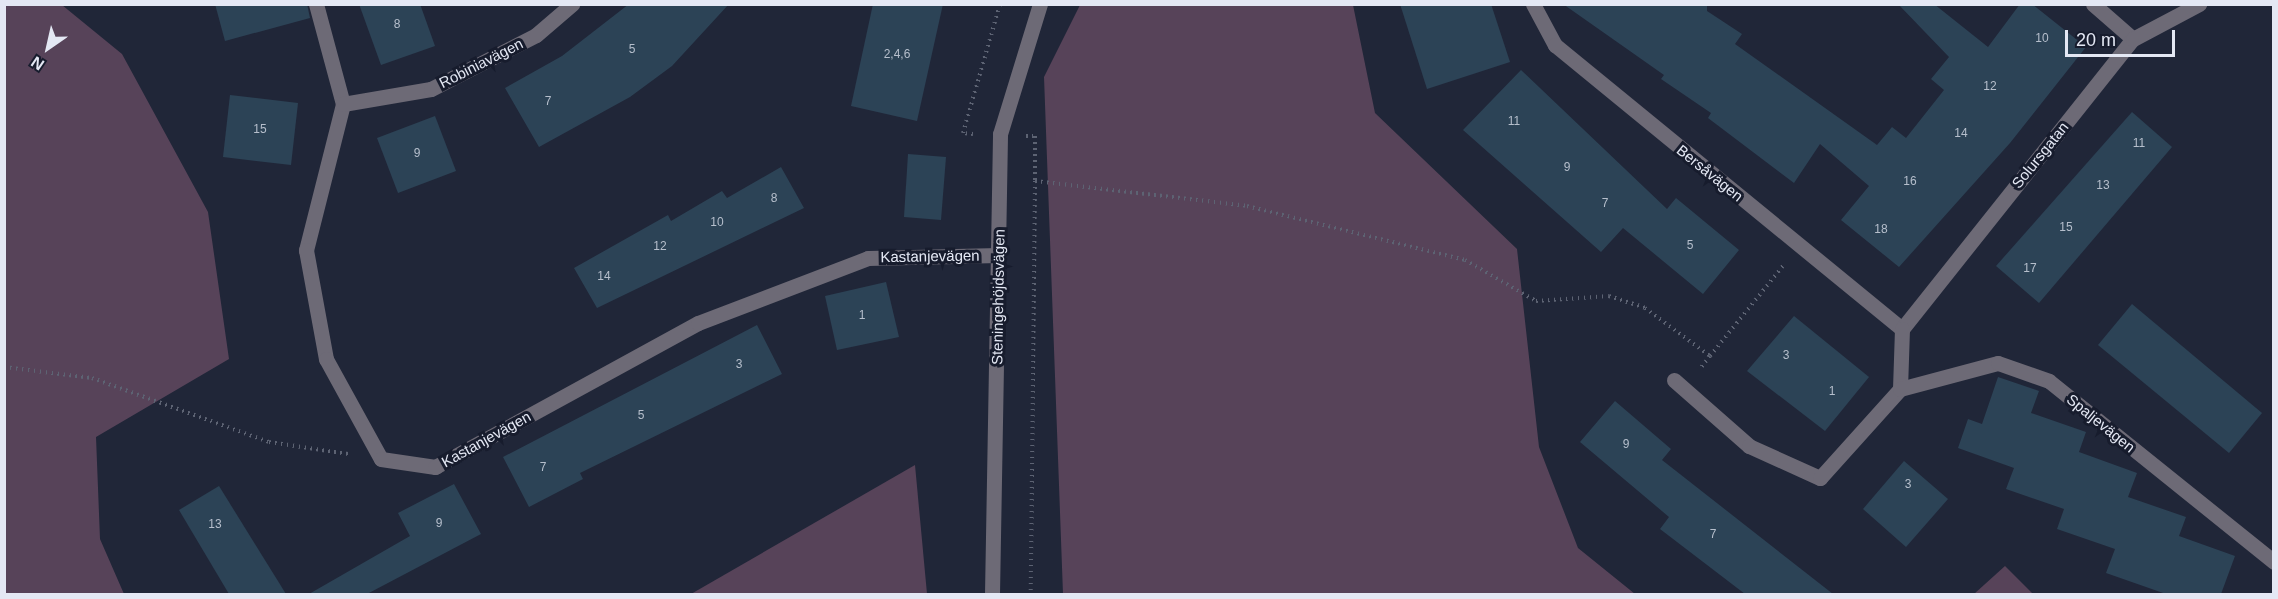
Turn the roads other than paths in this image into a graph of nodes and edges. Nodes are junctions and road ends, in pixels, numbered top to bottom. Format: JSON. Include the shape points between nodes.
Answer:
{"nodes":[{"id":1,"x":316,"y":4,"type":"edge"},
{"id":2,"x":572,"y":4,"type":"edge"},
{"id":3,"x":1040,"y":4,"type":"edge"},
{"id":4,"x":1533,"y":4,"type":"edge"},
{"id":5,"x":2093,"y":4,"type":"edge"},
{"id":6,"x":2199,"y":4,"type":"edge"},
{"id":7,"x":2133,"y":39,"type":"junction"},
{"id":8,"x":343,"y":104,"type":"junction"},
{"id":9,"x":999,"y":255,"type":"junction"},
{"id":10,"x":1902,"y":329,"type":"junction"},
{"id":11,"x":1679,"y":384,"type":"road end"},
{"id":12,"x":1900,"y":389,"type":"junction"},
{"id":13,"x":2274,"y":562,"type":"edge"},
{"id":14,"x":992,"y":594,"type":"edge"}],
"edges":[{"from":1,"to":8,"type":"street"},
{"from":2,"to":8,"type":"street","name":"Robiniavägen","via":[[536,35],[431,89]]},
{"from":3,"to":9,"type":"street","name":"Steningehöjdsvägen","via":[[1000,134]]},
{"from":4,"to":10,"type":"street","name":"Bersåvägen","via":[[1555,45]]},
{"from":5,"to":7,"type":"street"},
{"from":6,"to":7,"type":"street","name":"Solursgatan"},
{"from":7,"to":10,"type":"street","name":"Solursgatan"},
{"from":8,"to":9,"type":"street","name":"Kastanjevägen","via":[[306,250],[326,359],[381,459],[435,467],[698,322],[868,258]]},
{"from":9,"to":14,"type":"street","name":"Steningehöjdsvägen"},
{"from":10,"to":12,"type":"street"},
{"from":11,"to":12,"type":"street","via":[[1749,446],[1820,478],[1836,453]]},
{"from":12,"to":13,"type":"street","name":"Spaljevägen","via":[[1998,363],[2049,381]]}]}
